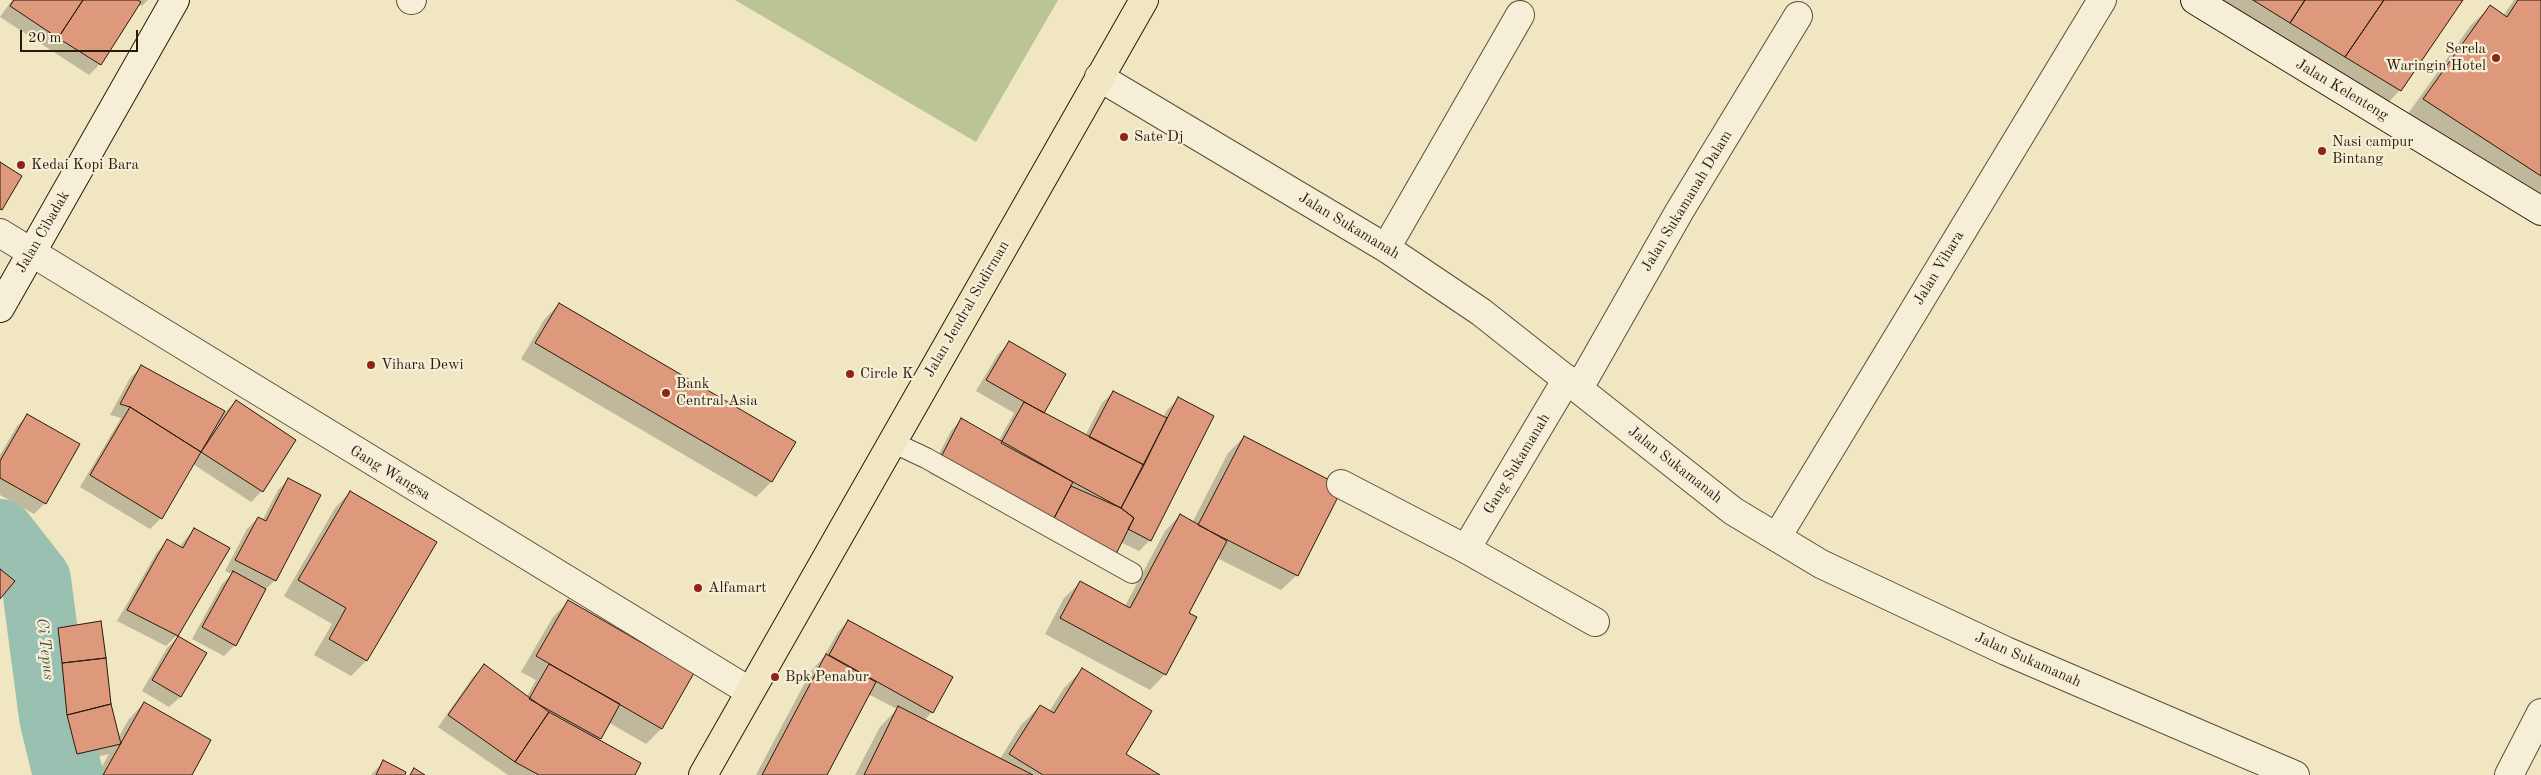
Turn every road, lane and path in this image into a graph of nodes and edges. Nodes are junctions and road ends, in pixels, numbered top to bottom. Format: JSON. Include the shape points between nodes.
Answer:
{"nodes":[{"id":1,"x":1144,"y":0,"type":"edge"},
{"id":2,"x":2102,"y":0,"type":"edge"},
{"id":3,"x":2195,"y":0,"type":"edge"},
{"id":4,"x":167,"y":3,"type":"edge"},
{"id":5,"x":1520,"y":15,"type":"dead end"},
{"id":6,"x":1798,"y":16,"type":"dead end"},
{"id":7,"x":1099,"y":77,"type":"junction"},
{"id":8,"x":2541,"y":211,"type":"edge"},
{"id":9,"x":0,"y":233,"type":"edge"},
{"id":10,"x":1386,"y":248,"type":"junction"},
{"id":11,"x":32,"y":253,"type":"junction"},
{"id":12,"x":0,"y":308,"type":"edge"},
{"id":13,"x":1573,"y":384,"type":"junction"},
{"id":14,"x":892,"y":442,"type":"junction"},
{"id":15,"x":1342,"y":484,"type":"dead end"},
{"id":16,"x":1777,"y":537,"type":"junction"},
{"id":17,"x":1466,"y":549,"type":"junction"},
{"id":18,"x":1132,"y":573,"type":"dead end"},
{"id":19,"x":1595,"y":622,"type":"dead end"},
{"id":20,"x":749,"y":692,"type":"junction"},
{"id":21,"x":2541,"y":713,"type":"edge"},
{"id":22,"x":703,"y":775,"type":"edge"},
{"id":23,"x":2295,"y":775,"type":"edge"},
{"id":24,"x":2509,"y":775,"type":"edge"}],
"edges":[{"from":1,"to":7,"type":"main road","name":"Jalan Jendral Sudirman"},
{"from":2,"to":16,"type":"street","name":"Jalan Vihara"},
{"from":3,"to":8,"type":"street","name":"Jalan Kelenteng"},
{"from":4,"to":11,"type":"street","name":"Jalan Cibadak"},
{"from":5,"to":10,"type":"street"},
{"from":6,"to":13,"type":"street","name":"Jalan Sukamanah Dalam"},
{"from":7,"to":10,"type":"street","name":"Jalan Sukamanah"},
{"from":7,"to":14,"type":"main road","name":"Jalan Jendral Sudirman"},
{"from":9,"to":11,"type":"street","name":"Gang Wangsa"},
{"from":10,"to":13,"type":"street","name":"Jalan Sukamanah","via":[[1481,312]]},
{"from":11,"to":12,"type":"street","name":"Jalan Cibadak"},
{"from":11,"to":20,"type":"street","name":"Gang Wangsa"},
{"from":13,"to":16,"type":"street","name":"Jalan Sukamanah","via":[[1734,511]]},
{"from":13,"to":17,"type":"street","name":"Gang Sukamanah"},
{"from":14,"to":18,"type":"lane"},
{"from":14,"to":20,"type":"main road","name":"Jalan Jendral Sudirman"},
{"from":15,"to":17,"type":"street"},
{"from":16,"to":23,"type":"street","name":"Jalan Sukamanah","via":[[1821,564],[2006,651]]},
{"from":17,"to":19,"type":"street"},
{"from":20,"to":22,"type":"main road","name":"Jalan Jendral Sudirman"},
{"from":21,"to":24,"type":"street"}]}
